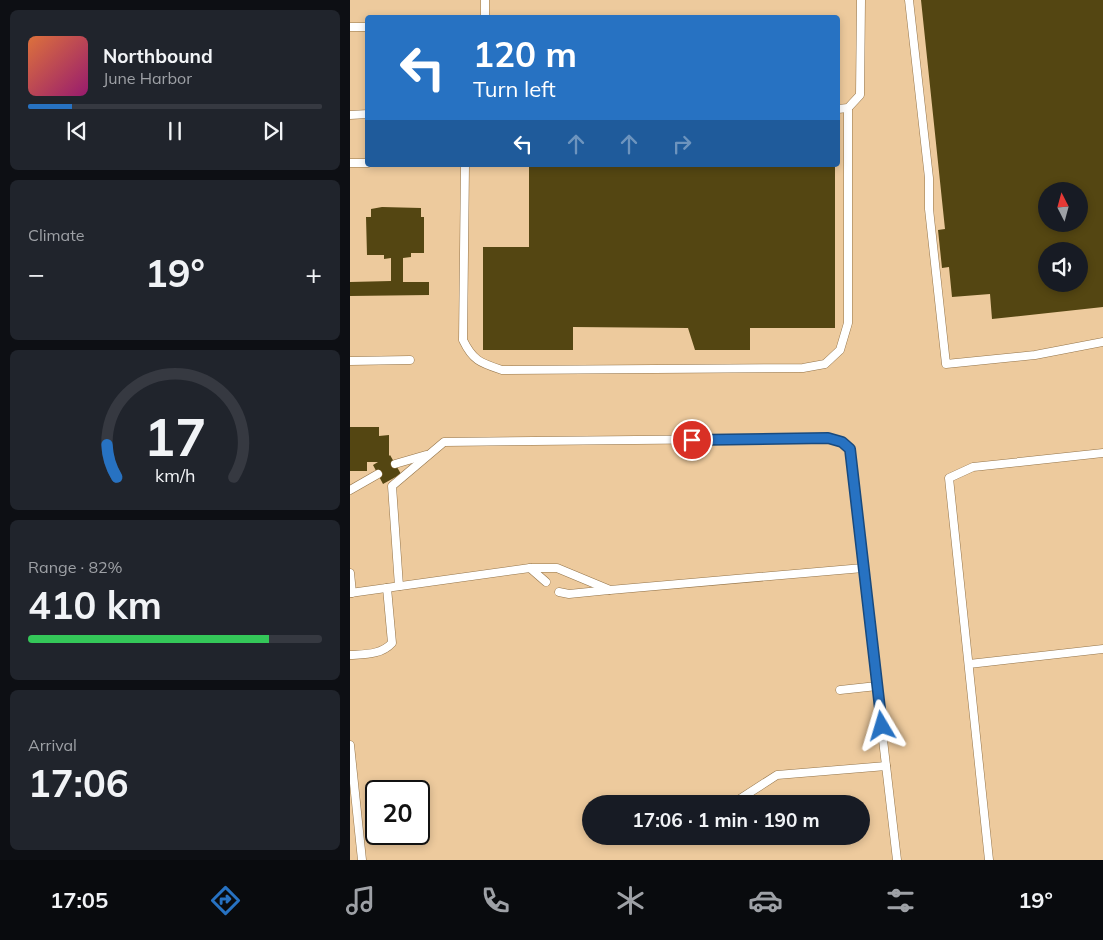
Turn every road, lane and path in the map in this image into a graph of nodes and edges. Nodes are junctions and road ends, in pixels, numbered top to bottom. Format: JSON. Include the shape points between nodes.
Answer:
{"nodes":[{"id":1,"x":485,"y":0,"type":"edge"},
{"id":2,"x":861,"y":0,"type":"edge"},
{"id":3,"x":909,"y":0,"type":"edge"},
{"id":4,"x":485,"y":15,"type":"edge"},
{"id":5,"x":365,"y":26,"type":"edge"},
{"id":6,"x":350,"y":27,"type":"edge"},
{"id":7,"x":840,"y":108,"type":"edge"},
{"id":8,"x":848,"y":108,"type":"junction"},
{"id":9,"x":365,"y":114,"type":"edge"},
{"id":10,"x":350,"y":115,"type":"edge"},
{"id":11,"x":350,"y":163,"type":"edge"},
{"id":12,"x":365,"y":163,"type":"edge"},
{"id":13,"x":465,"y":167,"type":"edge"},
{"id":14,"x":1103,"y":342,"type":"edge"},
{"id":15,"x":410,"y":360,"type":"dead end"},
{"id":16,"x":350,"y":361,"type":"edge"},
{"id":17,"x":1103,"y":453,"type":"edge"},
{"id":18,"x":430,"y":454,"type":"junction"},
{"id":19,"x":395,"y":464,"type":"dead end"},
{"id":20,"x":378,"y":474,"type":"dead end"},
{"id":21,"x":350,"y":490,"type":"edge"},
{"id":22,"x":530,"y":568,"type":"junction"},
{"id":23,"x":863,"y":568,"type":"junction"},
{"id":24,"x":350,"y":574,"type":"edge"},
{"id":25,"x":546,"y":582,"type":"dead end"},
{"id":26,"x":399,"y":586,"type":"junction"},
{"id":27,"x":387,"y":588,"type":"junction"},
{"id":28,"x":610,"y":590,"type":"junction"},
{"id":29,"x":559,"y":592,"type":"dead end"},
{"id":30,"x":351,"y":593,"type":"edge"},
{"id":31,"x":1103,"y":649,"type":"edge"},
{"id":32,"x":350,"y":655,"type":"edge"},
{"id":33,"x":969,"y":664,"type":"junction"},
{"id":34,"x":877,"y":686,"type":"junction"},
{"id":35,"x":840,"y":690,"type":"dead end"},
{"id":36,"x":350,"y":745,"type":"edge"},
{"id":37,"x":886,"y":766,"type":"junction"},
{"id":38,"x":351,"y":771,"type":"edge"},
{"id":39,"x":746,"y":795,"type":"edge"},
{"id":40,"x":362,"y":860,"type":"edge"},
{"id":41,"x":897,"y":860,"type":"edge"},
{"id":42,"x":989,"y":860,"type":"edge"}],
"edges":[{"from":1,"to":4,"type":"lane"},
{"from":2,"to":8,"type":"lane","via":[[860,95]]},
{"from":3,"to":14,"type":"lane","via":[[946,364]]},
{"from":5,"to":6,"type":"lane"},
{"from":7,"to":8,"type":"lane"},
{"from":8,"to":13,"type":"lane","via":[[848,323],[840,350],[825,364],[804,368],[502,370],[478,362],[468,352],[463,340]]},
{"from":9,"to":10,"type":"lane"},
{"from":11,"to":12,"type":"lane"},
{"from":15,"to":16,"type":"lane"},
{"from":17,"to":33,"type":"lane","via":[[973,467],[949,478]]},
{"from":18,"to":19,"type":"lane"},
{"from":18,"to":23,"type":"lane","via":[[444,442],[828,438],[842,442],[850,449]]},
{"from":18,"to":26,"type":"lane","via":[[392,486]]},
{"from":20,"to":21,"type":"lane"},
{"from":22,"to":25,"type":"lane"},
{"from":22,"to":26,"type":"lane"},
{"from":22,"to":28,"type":"lane","via":[[557,568]]},
{"from":23,"to":28,"type":"lane"},
{"from":23,"to":34,"type":"lane"},
{"from":24,"to":30,"type":"lane"},
{"from":26,"to":27,"type":"lane"},
{"from":27,"to":30,"type":"lane"},
{"from":27,"to":32,"type":"lane","via":[[392,643],[380,652]]},
{"from":28,"to":29,"type":"lane"},
{"from":31,"to":33,"type":"lane"},
{"from":33,"to":42,"type":"lane"},
{"from":34,"to":35,"type":"lane"},
{"from":34,"to":37,"type":"lane"},
{"from":36,"to":38,"type":"lane"},
{"from":37,"to":39,"type":"lane","via":[[777,775]]},
{"from":37,"to":41,"type":"lane"},
{"from":38,"to":40,"type":"lane"}]}
